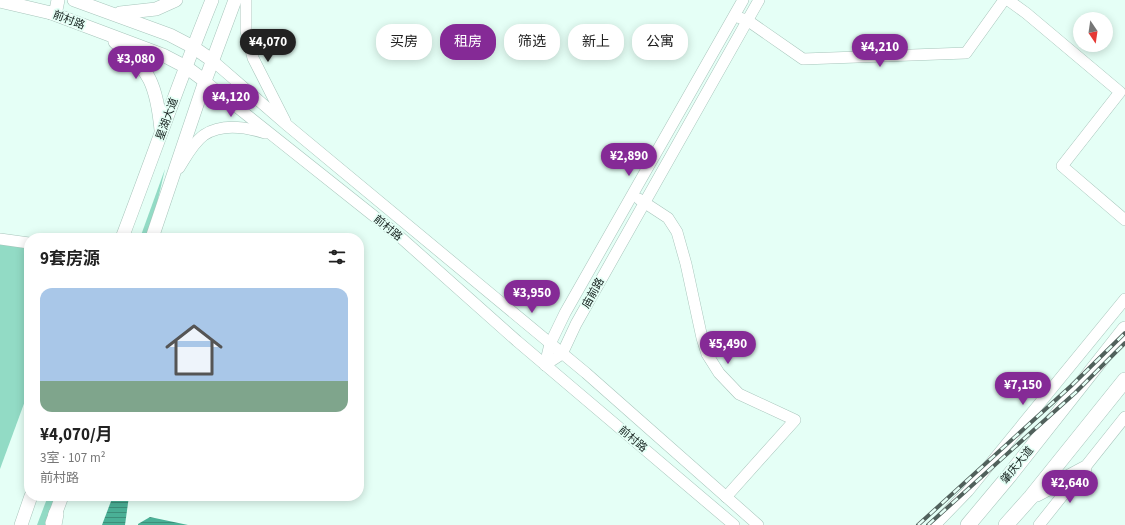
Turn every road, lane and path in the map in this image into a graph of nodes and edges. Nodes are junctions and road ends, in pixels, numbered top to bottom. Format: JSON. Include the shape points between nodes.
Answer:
{"nodes":[{"id":1,"x":58,"y":0,"type":"edge"},
{"id":2,"x":74,"y":0,"type":"edge"},
{"id":3,"x":176,"y":0,"type":"edge"},
{"id":4,"x":212,"y":0,"type":"edge"},
{"id":5,"x":235,"y":0,"type":"edge"},
{"id":6,"x":246,"y":0,"type":"edge"},
{"id":7,"x":743,"y":0,"type":"edge"},
{"id":8,"x":759,"y":0,"type":"edge"},
{"id":9,"x":1004,"y":0,"type":"edge"},
{"id":10,"x":1008,"y":0,"type":"edge"},
{"id":11,"x":0,"y":1,"type":"edge"},
{"id":12,"x":51,"y":13,"type":"junction"},
{"id":13,"x":115,"y":14,"type":"junction"},
{"id":14,"x":734,"y":16,"type":"junction"},
{"id":15,"x":747,"y":20,"type":"junction"},
{"id":16,"x":100,"y":32,"type":"junction"},
{"id":17,"x":193,"y":47,"type":"junction"},
{"id":18,"x":213,"y":61,"type":"junction"},
{"id":19,"x":186,"y":67,"type":"junction"},
{"id":20,"x":205,"y":81,"type":"junction"},
{"id":21,"x":287,"y":125,"type":"junction"},
{"id":22,"x":162,"y":135,"type":"junction"},
{"id":23,"x":273,"y":136,"type":"junction"},
{"id":24,"x":173,"y":178,"type":"junction"},
{"id":25,"x":632,"y":195,"type":"junction"},
{"id":26,"x":644,"y":203,"type":"junction"},
{"id":27,"x":1125,"y":220,"type":"edge"},
{"id":28,"x":124,"y":233,"type":"edge"},
{"id":29,"x":154,"y":233,"type":"edge"},
{"id":30,"x":0,"y":239,"type":"edge"},
{"id":31,"x":24,"y":242,"type":"edge"},
{"id":32,"x":1125,"y":300,"type":"edge"},
{"id":33,"x":1125,"y":329,"type":"edge"},
{"id":34,"x":550,"y":344,"type":"junction"},
{"id":35,"x":562,"y":354,"type":"junction"},
{"id":36,"x":545,"y":365,"type":"junction"},
{"id":37,"x":1125,"y":380,"type":"edge"},
{"id":38,"x":1125,"y":417,"type":"edge"},
{"id":39,"x":1084,"y":469,"type":"junction"},
{"id":40,"x":726,"y":497,"type":"junction"},
{"id":41,"x":1031,"y":497,"type":"junction"},
{"id":42,"x":29,"y":501,"type":"edge"},
{"id":43,"x":60,"y":501,"type":"edge"},
{"id":44,"x":54,"y":521,"type":"edge"},
{"id":45,"x":21,"y":525,"type":"edge"},
{"id":46,"x":734,"y":525,"type":"edge"},
{"id":47,"x":758,"y":525,"type":"edge"},
{"id":48,"x":935,"y":525,"type":"edge"},
{"id":49,"x":968,"y":525,"type":"edge"},
{"id":50,"x":1006,"y":525,"type":"edge"},
{"id":51,"x":1039,"y":525,"type":"edge"}],
"edges":[{"from":1,"to":12,"type":"main road","via":[[56,10]]},
{"from":2,"to":13,"type":"main road","name":"前村路"},
{"from":3,"to":13,"type":"main road","via":[[156,9]]},
{"from":4,"to":17,"type":"main road","name":"星湖大道"},
{"from":5,"to":18,"type":"main road"},
{"from":6,"to":21,"type":"street","via":[[246,31],[253,58]]},
{"from":7,"to":14,"type":"street","name":"庙前路"},
{"from":8,"to":15,"type":"street","name":"庙前路"},
{"from":9,"to":15,"type":"street","via":[[966,53],[803,59]]},
{"from":10,"to":27,"type":"street","via":[[1120,92],[1062,166]]},
{"from":11,"to":12,"type":"main road","name":"前村路"},
{"from":12,"to":16,"type":"main road","name":"前村路"},
{"from":13,"to":17,"type":"main road","name":"前村路","via":[[170,34]]},
{"from":14,"to":15,"type":"street"},
{"from":14,"to":25,"type":"street","name":"庙前路"},
{"from":15,"to":26,"type":"street","name":"庙前路"},
{"from":16,"to":19,"type":"main road","name":"前村路","via":[[163,55]]},
{"from":16,"to":22,"type":"main road","via":[[128,52],[150,79],[156,93]]},
{"from":17,"to":18,"type":"main road","name":"前村路"},
{"from":17,"to":19,"type":"main road","name":"星湖大道"},
{"from":18,"to":20,"type":"main road"},
{"from":18,"to":21,"type":"street","name":"前村路"},
{"from":19,"to":20,"type":"main road","name":"前村路"},
{"from":19,"to":22,"type":"main road","name":"星湖大道"},
{"from":20,"to":23,"type":"street","name":"前村路"},
{"from":20,"to":24,"type":"main road"},
{"from":21,"to":34,"type":"street","name":"前村路"},
{"from":22,"to":28,"type":"main road","name":"星湖大道"},
{"from":23,"to":24,"type":"street","via":[[253,129],[218,129],[204,135],[191,149]]},
{"from":23,"to":36,"type":"street","name":"前村路","via":[[399,236]]},
{"from":24,"to":29,"type":"main road"},
{"from":25,"to":26,"type":"street"},
{"from":25,"to":34,"type":"street","name":"庙前路"},
{"from":26,"to":35,"type":"street","name":"庙前路","via":[[576,324]]},
{"from":26,"to":40,"type":"street","via":[[668,218],[677,232],[702,338],[707,354],[719,373],[739,394],[795,420]]},
{"from":30,"to":31,"type":"street"},
{"from":32,"to":48,"type":"street","via":[[968,491]]},
{"from":33,"to":49,"type":"highway","name":"肇庆大道"},
{"from":34,"to":35,"type":"street","name":"前村路"},
{"from":34,"to":36,"type":"street","name":"庙前路"},
{"from":35,"to":36,"type":"street"},
{"from":35,"to":40,"type":"street","name":"前村路"},
{"from":36,"to":46,"type":"street","name":"前村路"},
{"from":37,"to":41,"type":"highway"},
{"from":38,"to":39,"type":"street"},
{"from":39,"to":41,"type":"highway"},
{"from":39,"to":51,"type":"street"},
{"from":40,"to":47,"type":"street","name":"前村路"},
{"from":41,"to":50,"type":"highway"},
{"from":42,"to":45,"type":"main road"},
{"from":43,"to":44,"type":"main road"}]}
